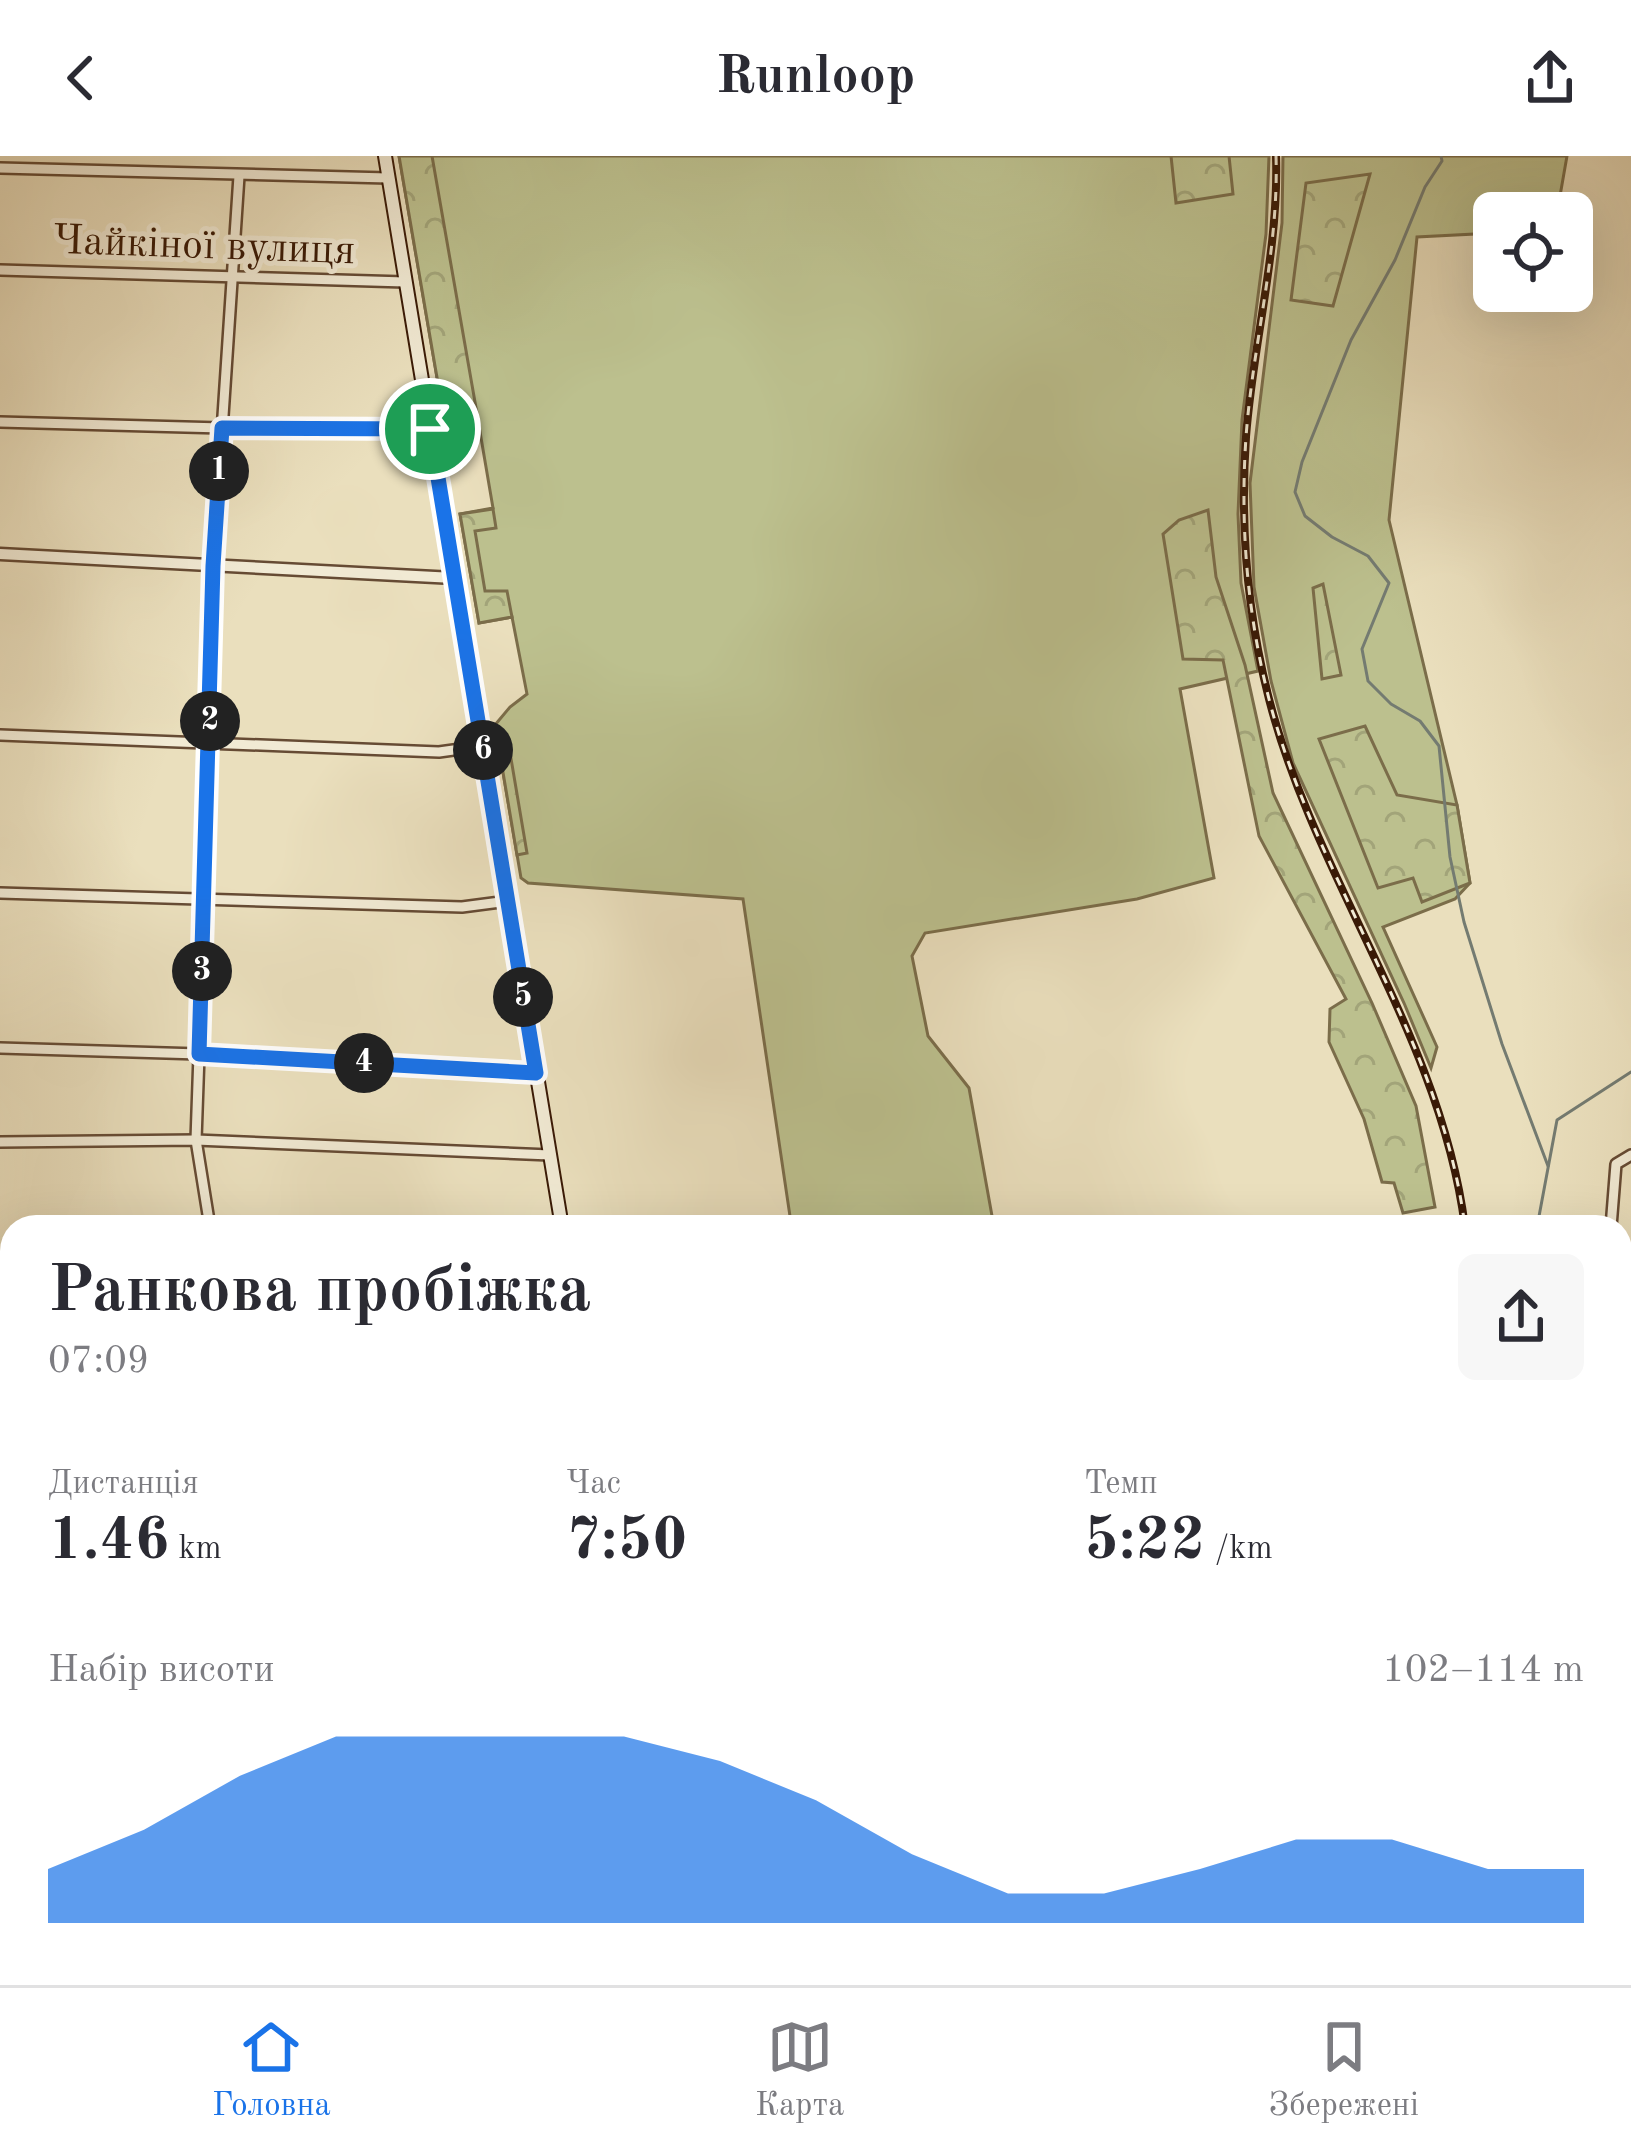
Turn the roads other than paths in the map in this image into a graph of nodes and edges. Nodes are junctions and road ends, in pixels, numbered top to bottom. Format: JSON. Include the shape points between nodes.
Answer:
{"nodes":[{"id":1,"x":385,"y":156,"type":"edge"},
{"id":2,"x":0,"y":168,"type":"edge"},
{"id":3,"x":239,"y":176,"type":"junction"},
{"id":4,"x":388,"y":178,"type":"junction"},
{"id":5,"x":0,"y":270,"type":"edge"},
{"id":6,"x":232,"y":278,"type":"junction"},
{"id":7,"x":405,"y":282,"type":"junction"},
{"id":8,"x":0,"y":422,"type":"edge"},
{"id":9,"x":222,"y":428,"type":"junction"},
{"id":10,"x":430,"y":429,"type":"junction"},
{"id":11,"x":0,"y":554,"type":"edge"},
{"id":12,"x":213,"y":566,"type":"junction"},
{"id":13,"x":454,"y":578,"type":"junction"},
{"id":14,"x":0,"y":735,"type":"edge"},
{"id":15,"x":210,"y":742,"type":"junction"},
{"id":16,"x":482,"y":746,"type":"junction"},
{"id":17,"x":0,"y":893,"type":"edge"},
{"id":18,"x":204,"y":900,"type":"junction"},
{"id":19,"x":508,"y":901,"type":"junction"},
{"id":20,"x":0,"y":1048,"type":"edge"},
{"id":21,"x":199,"y":1054,"type":"junction"},
{"id":22,"x":536,"y":1073,"type":"junction"},
{"id":23,"x":196,"y":1140,"type":"junction"},
{"id":24,"x":0,"y":1142,"type":"edge"},
{"id":25,"x":550,"y":1155,"type":"junction"},
{"id":26,"x":1631,"y":1155,"type":"edge"},
{"id":27,"x":207,"y":1215,"type":"edge"},
{"id":28,"x":560,"y":1215,"type":"edge"},
{"id":29,"x":1612,"y":1215,"type":"edge"}],
"edges":[{"from":1,"to":4,"type":"main road"},
{"from":2,"to":3,"type":"street"},
{"from":3,"to":4,"type":"street"},
{"from":3,"to":6,"type":"street"},
{"from":4,"to":7,"type":"main road"},
{"from":5,"to":6,"type":"street","name":"Чайкіної вулиця"},
{"from":6,"to":7,"type":"street","name":"Чайкіної вулиця"},
{"from":6,"to":9,"type":"street"},
{"from":7,"to":10,"type":"main road"},
{"from":8,"to":9,"type":"street"},
{"from":9,"to":10,"type":"street"},
{"from":9,"to":12,"type":"street"},
{"from":10,"to":13,"type":"main road"},
{"from":11,"to":12,"type":"street"},
{"from":12,"to":13,"type":"street"},
{"from":12,"to":15,"type":"street"},
{"from":13,"to":16,"type":"main road"},
{"from":14,"to":15,"type":"street"},
{"from":15,"to":16,"type":"street","via":[[439,752]]},
{"from":15,"to":18,"type":"street"},
{"from":16,"to":19,"type":"main road"},
{"from":17,"to":18,"type":"street"},
{"from":18,"to":19,"type":"street","via":[[462,907]]},
{"from":18,"to":21,"type":"street"},
{"from":19,"to":22,"type":"main road"},
{"from":20,"to":21,"type":"street"},
{"from":21,"to":22,"type":"street"},
{"from":21,"to":23,"type":"street"},
{"from":22,"to":25,"type":"main road"},
{"from":23,"to":24,"type":"street"},
{"from":23,"to":25,"type":"street"},
{"from":23,"to":27,"type":"street"},
{"from":25,"to":28,"type":"main road"},
{"from":26,"to":29,"type":"street","via":[[1616,1164]]}]}
